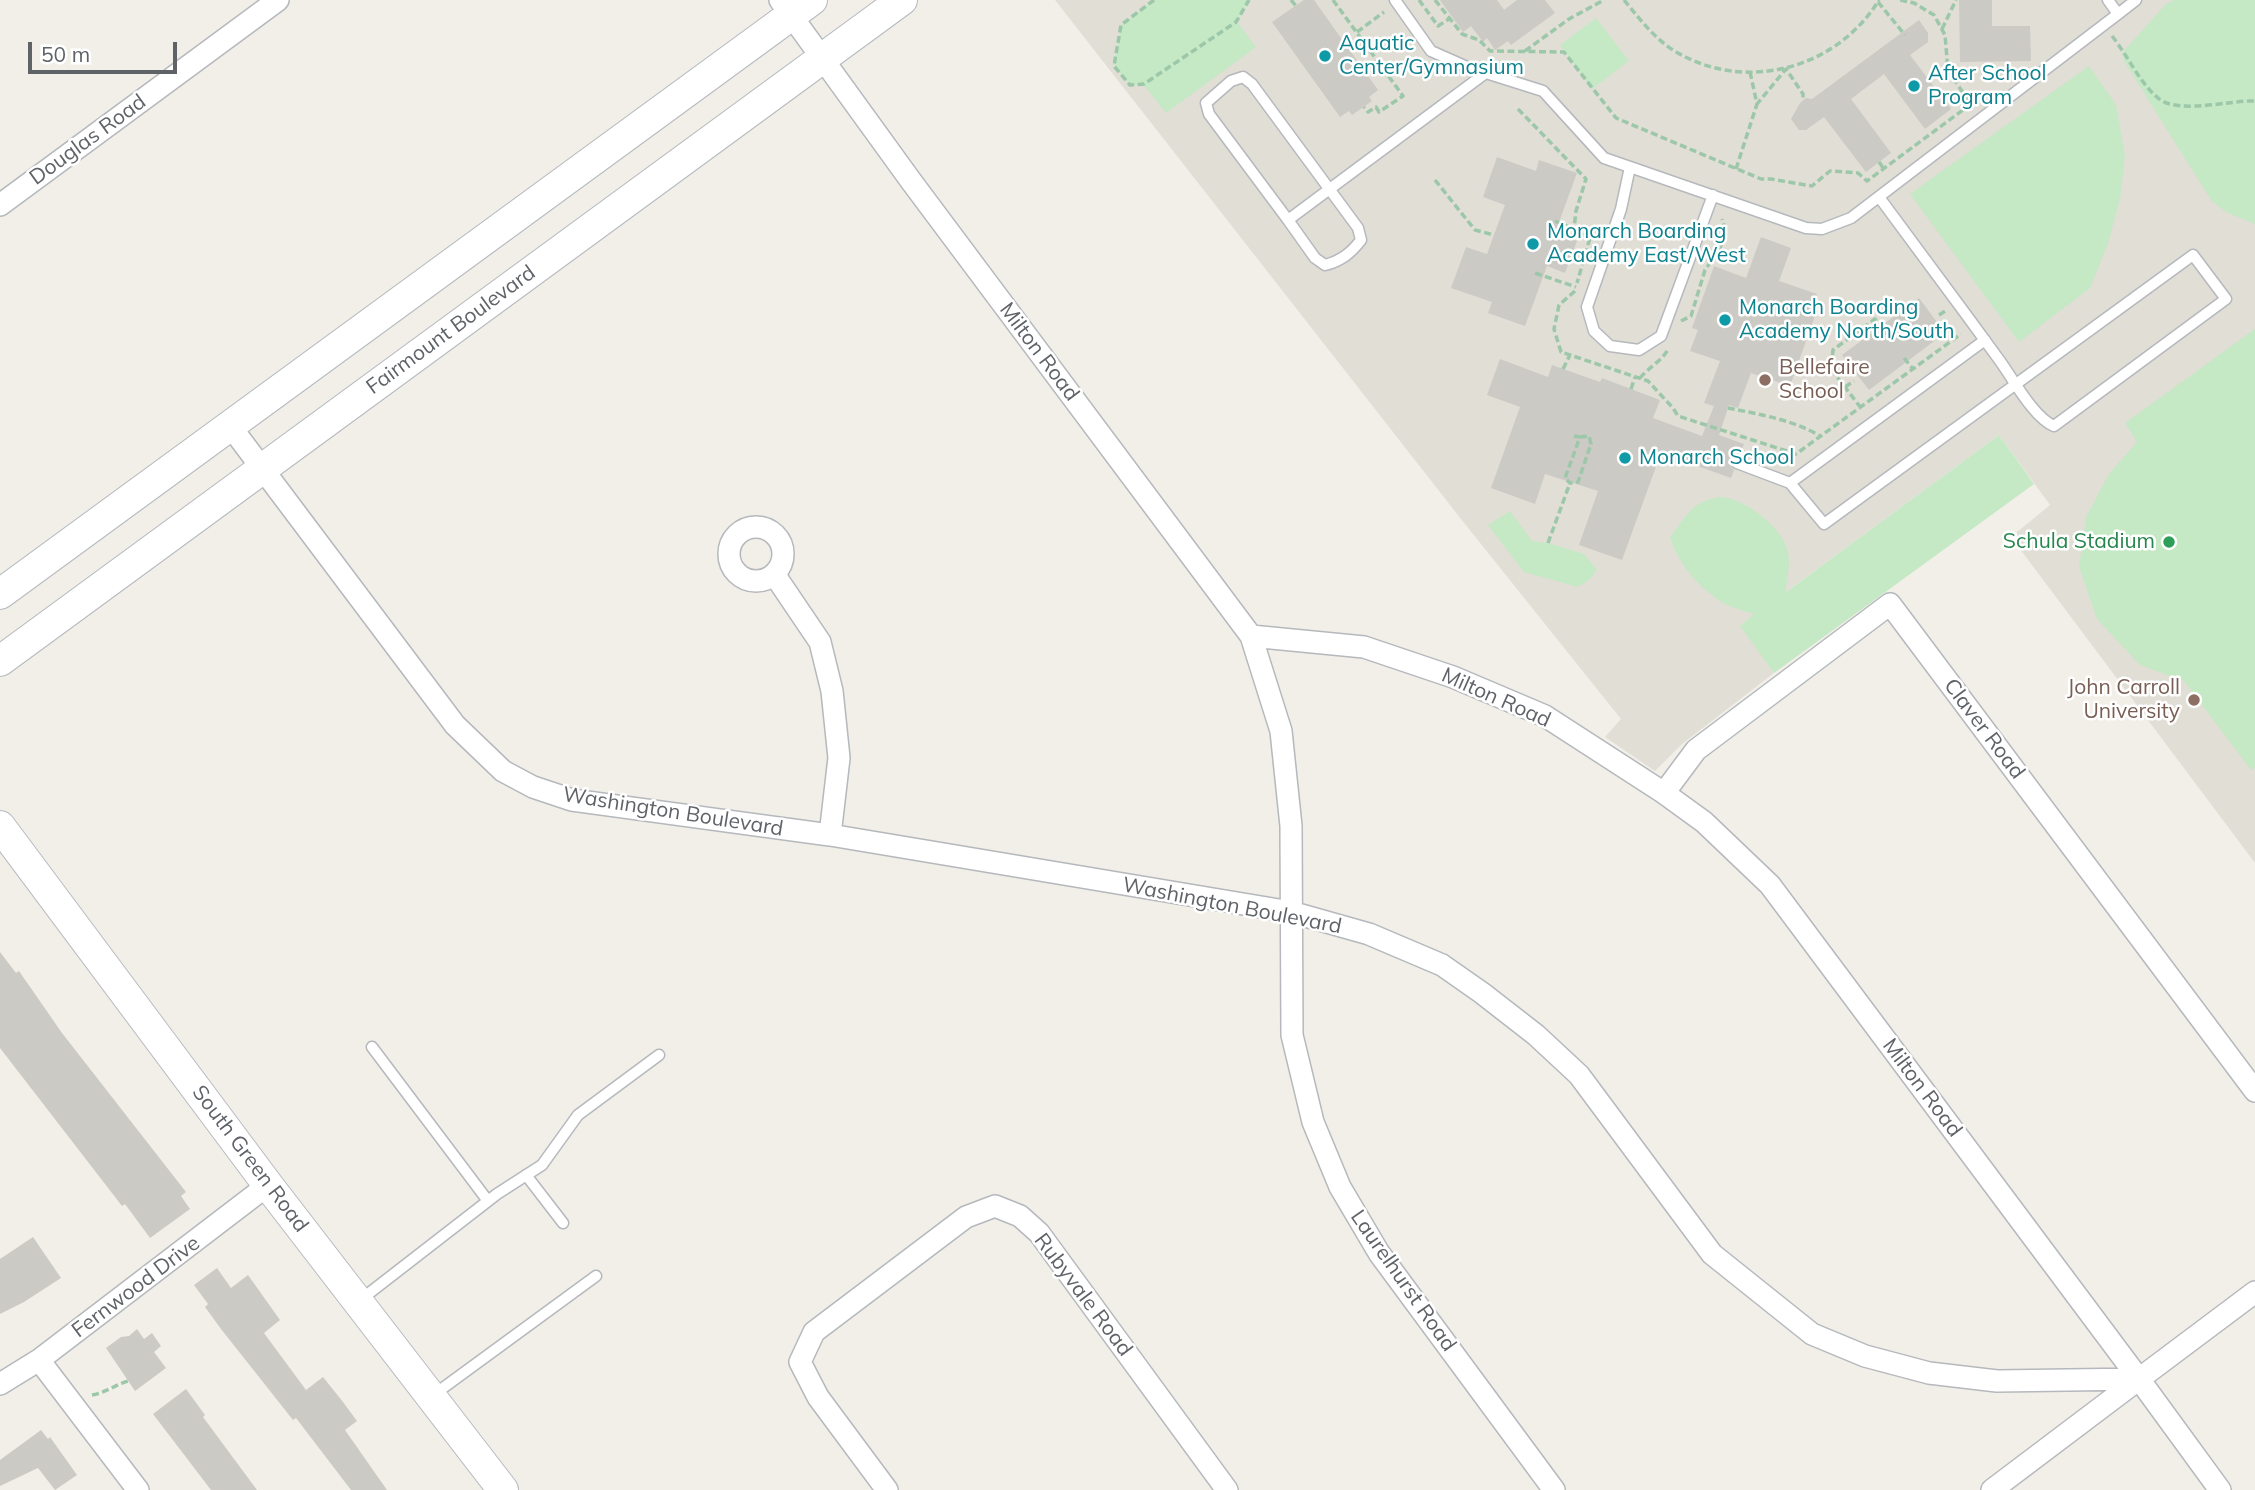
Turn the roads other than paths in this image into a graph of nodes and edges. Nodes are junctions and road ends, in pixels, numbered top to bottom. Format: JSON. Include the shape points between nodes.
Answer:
{"nodes":[{"id":1,"x":278,"y":0,"type":"edge"},
{"id":2,"x":902,"y":0,"type":"edge"},
{"id":3,"x":1395,"y":0,"type":"edge"},
{"id":4,"x":2108,"y":0,"type":"edge"},
{"id":5,"x":2136,"y":0,"type":"edge"},
{"id":6,"x":794,"y":5,"type":"edge"},
{"id":7,"x":2118,"y":14,"type":"junction"},
{"id":8,"x":823,"y":58,"type":"junction"},
{"id":9,"x":1487,"y":72,"type":"junction"},
{"id":10,"x":1630,"y":167,"type":"junction"},
{"id":11,"x":1330,"y":190,"type":"junction"},
{"id":12,"x":1713,"y":195,"type":"junction"},
{"id":13,"x":1879,"y":197,"type":"junction"},
{"id":14,"x":0,"y":205,"type":"edge"},
{"id":15,"x":1288,"y":220,"type":"junction"},
{"id":16,"x":1984,"y":340,"type":"junction"},
{"id":17,"x":2016,"y":384,"type":"junction"},
{"id":18,"x":231,"y":426,"type":"junction"},
{"id":19,"x":1737,"y":463,"type":"dead end"},
{"id":20,"x":262,"y":468,"type":"junction"},
{"id":21,"x":1790,"y":483,"type":"junction"},
{"id":22,"x":774,"y":573,"type":"dead end"},
{"id":23,"x":0,"y":594,"type":"edge"},
{"id":24,"x":1251,"y":636,"type":"junction"},
{"id":25,"x":0,"y":661,"type":"edge"},
{"id":26,"x":1664,"y":793,"type":"junction"},
{"id":27,"x":0,"y":826,"type":"edge"},
{"id":28,"x":830,"y":835,"type":"junction"},
{"id":29,"x":1291,"y":912,"type":"junction"},
{"id":30,"x":372,"y":1047,"type":"dead end"},
{"id":31,"x":659,"y":1055,"type":"dead end"},
{"id":32,"x":2255,"y":1091,"type":"edge"},
{"id":33,"x":526,"y":1175,"type":"junction"},
{"id":34,"x":268,"y":1185,"type":"junction"},
{"id":35,"x":488,"y":1202,"type":"junction"},
{"id":36,"x":563,"y":1223,"type":"dead end"},
{"id":37,"x":596,"y":1276,"type":"dead end"},
{"id":38,"x":2255,"y":1292,"type":"edge"},
{"id":39,"x":359,"y":1301,"type":"junction"},
{"id":40,"x":39,"y":1360,"type":"junction"},
{"id":41,"x":2139,"y":1379,"type":"junction"},
{"id":42,"x":0,"y":1384,"type":"edge"},
{"id":43,"x":432,"y":1396,"type":"junction"},
{"id":44,"x":138,"y":1490,"type":"edge"},
{"id":45,"x":503,"y":1490,"type":"edge"},
{"id":46,"x":887,"y":1490,"type":"edge"},
{"id":47,"x":1227,"y":1490,"type":"edge"},
{"id":48,"x":1554,"y":1490,"type":"edge"},
{"id":49,"x":1992,"y":1490,"type":"edge"},
{"id":50,"x":2220,"y":1490,"type":"edge"}],
"edges":[{"from":1,"to":14,"type":"street","name":"Douglas Road"},
{"from":2,"to":8,"type":"main road","name":"Fairmount Boulevard"},
{"from":3,"to":9,"type":"lane","via":[[1431,51]]},
{"from":4,"to":7,"type":"lane"},
{"from":5,"to":7,"type":"lane"},
{"from":6,"to":8,"type":"street","name":"Milton Road"},
{"from":6,"to":18,"type":"main road"},
{"from":7,"to":13,"type":"lane"},
{"from":8,"to":20,"type":"main road","name":"Fairmount Boulevard"},
{"from":8,"to":24,"type":"street","name":"Milton Road"},
{"from":9,"to":10,"type":"lane","via":[[1543,91],[1604,158]]},
{"from":9,"to":11,"type":"lane"},
{"from":10,"to":12,"type":"lane"},
{"from":10,"to":12,"type":"lane","via":[[1621,209],[1587,307],[1594,331],[1610,346],[1639,350],[1661,336]]},
{"from":11,"to":15,"type":"lane"},
{"from":11,"to":15,"type":"lane","via":[[1357,228],[1360,240],[1338,262],[1325,265],[1315,258]]},
{"from":11,"to":15,"type":"lane","via":[[1252,84],[1243,77],[1231,81],[1206,103],[1209,114]]},
{"from":12,"to":13,"type":"lane","via":[[1806,228],[1822,229],[1851,218]]},
{"from":13,"to":16,"type":"lane"},
{"from":16,"to":17,"type":"lane"},
{"from":16,"to":21,"type":"lane"},
{"from":17,"to":17,"type":"lane","via":[[2045,422],[2054,426],[2226,299],[2193,255]]},
{"from":17,"to":21,"type":"lane","via":[[1824,524]]},
{"from":18,"to":20,"type":"street","name":"Washington Boulevard"},
{"from":18,"to":23,"type":"main road"},
{"from":19,"to":21,"type":"lane"},
{"from":20,"to":25,"type":"main road","name":"Fairmount Boulevard"},
{"from":20,"to":28,"type":"street","name":"Washington Boulevard","via":[[455,725],[503,771],[572,800]]},
{"from":22,"to":28,"type":"street","via":[[820,642],[832,691],[839,758]]},
{"from":24,"to":26,"type":"street","name":"Milton Road","via":[[1364,647],[1453,677],[1545,716]]},
{"from":24,"to":29,"type":"street","name":"Laurelhurst Road","via":[[1282,731],[1291,826]]},
{"from":26,"to":32,"type":"street","name":"Claver Road","via":[[1696,750],[1890,604]]},
{"from":26,"to":41,"type":"street","name":"Milton Road","via":[[1703,822],[1770,885]]},
{"from":27,"to":34,"type":"main road","name":"South Green Road"},
{"from":28,"to":29,"type":"street","name":"Washington Boulevard"},
{"from":29,"to":41,"type":"street","name":"Washington Boulevard","via":[[1369,934],[1442,965],[1536,1035],[1579,1075],[1712,1254],[1812,1334],[1865,1356],[1929,1373],[1997,1381]]},
{"from":29,"to":48,"type":"street","name":"Laurelhurst Road","via":[[1293,1035],[1313,1122],[1340,1187],[1379,1253]]},
{"from":30,"to":35,"type":"lane"},
{"from":31,"to":33,"type":"lane","via":[[578,1115],[541,1165]]},
{"from":33,"to":35,"type":"lane"},
{"from":33,"to":36,"type":"lane"},
{"from":34,"to":39,"type":"main road","name":"South Green Road"},
{"from":34,"to":40,"type":"street","name":"Fernwood Drive"},
{"from":35,"to":39,"type":"lane"},
{"from":37,"to":43,"type":"lane"},
{"from":38,"to":41,"type":"street"},
{"from":39,"to":43,"type":"main road","name":"South Green Road"},
{"from":40,"to":42,"type":"street","name":"Fernwood Drive"},
{"from":40,"to":44,"type":"street"},
{"from":41,"to":49,"type":"street"},
{"from":41,"to":50,"type":"street","name":"Milton Road"},
{"from":43,"to":45,"type":"main road","name":"South Green Road"},
{"from":46,"to":47,"type":"street","name":"Rubyvale Road","via":[[818,1397],[800,1362],[814,1332],[967,1217],[995,1206],[1020,1216],[1039,1233]]}]}
